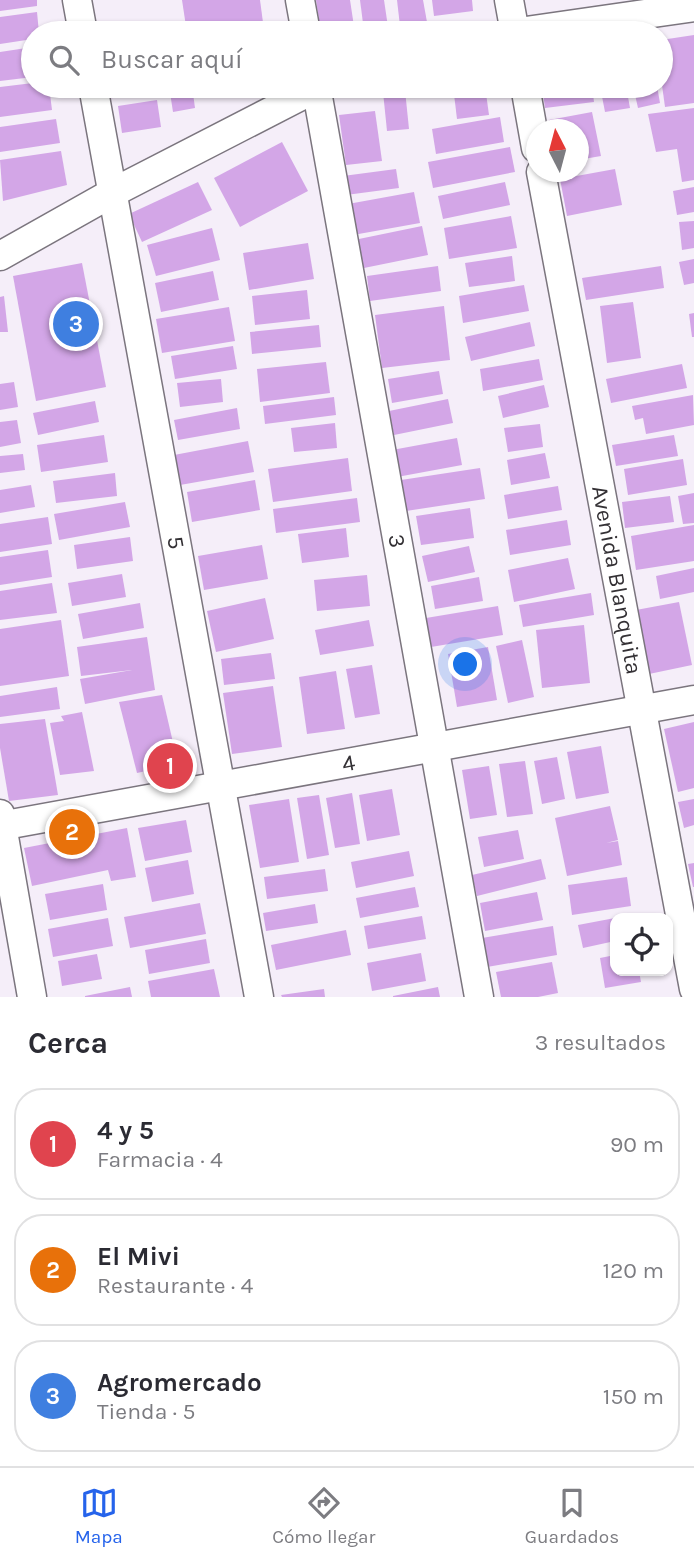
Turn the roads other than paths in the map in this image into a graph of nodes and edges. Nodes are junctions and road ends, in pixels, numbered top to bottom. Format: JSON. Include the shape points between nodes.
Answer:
{"nodes":[{"id":1,"x":77,"y":0,"type":"edge"},
{"id":2,"x":300,"y":0,"type":"edge"},
{"id":3,"x":509,"y":0,"type":"edge"},
{"id":4,"x":694,"y":7,"type":"edge"},
{"id":5,"x":81,"y":21,"type":"edge"},
{"id":6,"x":304,"y":21,"type":"edge"},
{"id":7,"x":512,"y":21,"type":"edge"},
{"id":8,"x":597,"y":21,"type":"edge"},
{"id":9,"x":95,"y":98,"type":"edge"},
{"id":10,"x":294,"y":98,"type":"edge"},
{"id":11,"x":319,"y":98,"type":"edge"},
{"id":12,"x":527,"y":98,"type":"edge"},
{"id":13,"x":531,"y":119,"type":"edge"},
{"id":14,"x":543,"y":182,"type":"edge"},
{"id":15,"x":112,"y":193,"type":"junction"},
{"id":16,"x":0,"y":256,"type":"edge"},
{"id":17,"x":694,"y":699,"type":"edge"},
{"id":18,"x":643,"y":710,"type":"junction"},
{"id":19,"x":433,"y":748,"type":"junction"},
{"id":20,"x":220,"y":786,"type":"junction"},
{"id":21,"x":1,"y":822,"type":"edge"},
{"id":22,"x":694,"y":989,"type":"edge"},
{"id":23,"x":32,"y":997,"type":"edge"},
{"id":24,"x":260,"y":997,"type":"edge"},
{"id":25,"x":480,"y":997,"type":"edge"}],
"edges":[{"from":1,"to":5,"type":"street"},
{"from":2,"to":6,"type":"street"},
{"from":3,"to":7,"type":"street"},
{"from":4,"to":8,"type":"street"},
{"from":9,"to":15,"type":"street","name":"5"},
{"from":10,"to":15,"type":"street"},
{"from":11,"to":19,"type":"street","name":"3"},
{"from":12,"to":13,"type":"street"},
{"from":14,"to":18,"type":"street","name":"Avenida Blanquita"},
{"from":15,"to":16,"type":"street"},
{"from":15,"to":20,"type":"street","name":"5"},
{"from":17,"to":18,"type":"street","name":"4"},
{"from":18,"to":19,"type":"street","name":"4"},
{"from":18,"to":22,"type":"street","name":"Avenida Blanquita"},
{"from":19,"to":20,"type":"street","name":"4"},
{"from":19,"to":25,"type":"street","name":"3"},
{"from":20,"to":21,"type":"street","name":"4"},
{"from":20,"to":24,"type":"street","name":"5"},
{"from":21,"to":23,"type":"street"}]}
